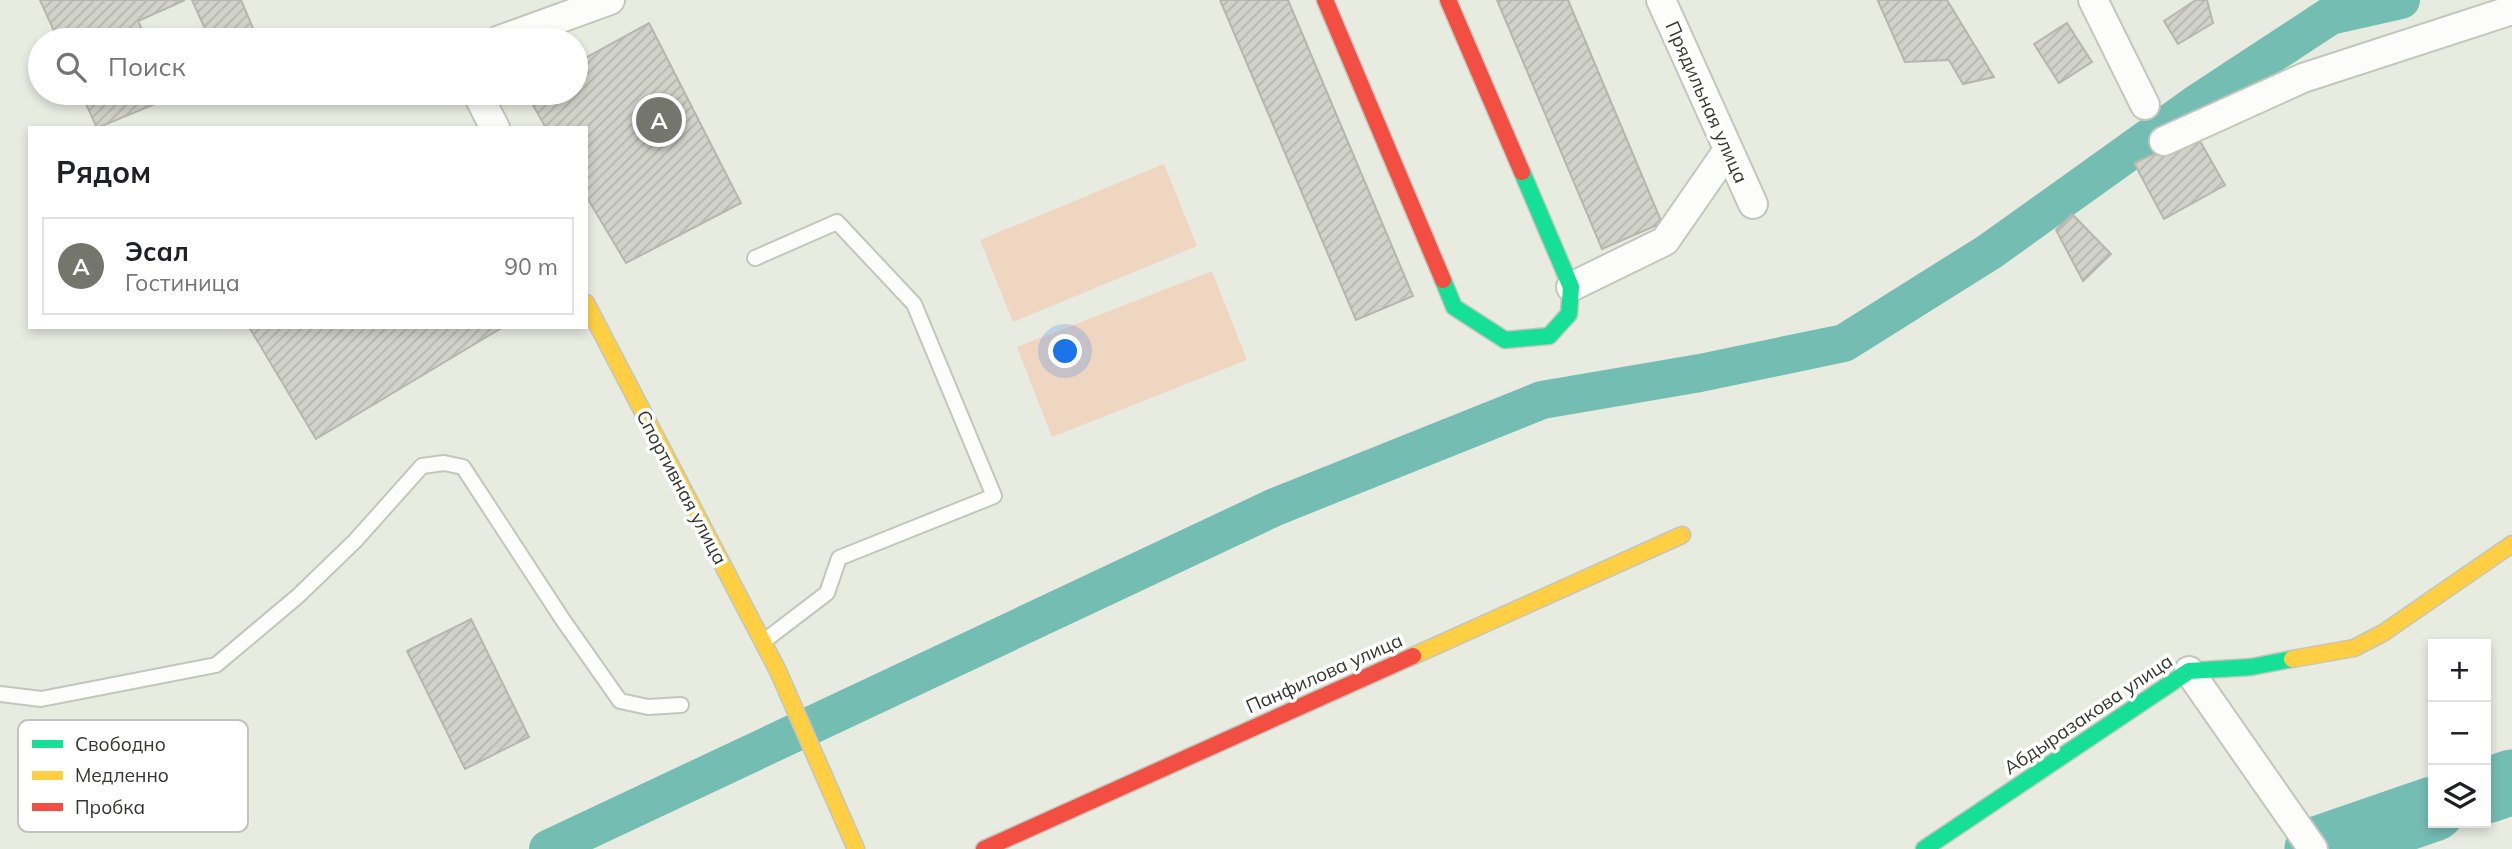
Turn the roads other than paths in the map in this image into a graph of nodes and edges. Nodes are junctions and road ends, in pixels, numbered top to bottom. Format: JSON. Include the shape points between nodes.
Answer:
{"nodes":[{"id":1,"x":610,"y":0,"type":"edge"},
{"id":2,"x":1325,"y":0,"type":"edge"},
{"id":3,"x":1448,"y":0,"type":"edge"},
{"id":4,"x":1661,"y":0,"type":"edge"},
{"id":5,"x":2093,"y":0,"type":"edge"},
{"id":6,"x":2512,"y":10,"type":"edge"},
{"id":7,"x":533,"y":28,"type":"edge"},
{"id":8,"x":483,"y":105,"type":"edge"},
{"id":9,"x":2145,"y":105,"type":"dead end"},
{"id":10,"x":494,"y":126,"type":"edge"},
{"id":11,"x":2164,"y":141,"type":"dead end"},
{"id":12,"x":1728,"y":150,"type":"junction"},
{"id":13,"x":1753,"y":204,"type":"dead end"},
{"id":14,"x":755,"y":258,"type":"dead end"},
{"id":15,"x":1570,"y":287,"type":"junction"},
{"id":16,"x":588,"y":307,"type":"edge"},
{"id":17,"x":1682,"y":535,"type":"dead end"},
{"id":18,"x":2512,"y":544,"type":"edge"},
{"id":19,"x":763,"y":642,"type":"junction"},
{"id":20,"x":2189,"y":671,"type":"junction"},
{"id":21,"x":0,"y":694,"type":"edge"},
{"id":22,"x":681,"y":705,"type":"dead end"},
{"id":23,"x":856,"y":849,"type":"edge"},
{"id":24,"x":984,"y":849,"type":"edge"},
{"id":25,"x":1924,"y":849,"type":"edge"},
{"id":26,"x":2313,"y":849,"type":"edge"}],
"edges":[{"from":1,"to":7,"type":"street"},
{"from":2,"to":15,"type":"street","via":[[1454,307],[1505,340],[1549,336],[1569,314]]},
{"from":3,"to":15,"type":"street"},
{"from":4,"to":12,"type":"street","name":"Прядильная улица"},
{"from":5,"to":9,"type":"street"},
{"from":6,"to":11,"type":"street","via":[[2303,78]]},
{"from":8,"to":10,"type":"street"},
{"from":12,"to":13,"type":"street","name":"Прядильная улица"},
{"from":12,"to":15,"type":"street","via":[[1665,242]]},
{"from":14,"to":19,"type":"lane","via":[[837,222],[914,304],[994,496],[839,558],[827,593]]},
{"from":16,"to":19,"type":"street","name":"Спортивная улица"},
{"from":17,"to":24,"type":"street","name":"Панфилова улица"},
{"from":18,"to":20,"type":"street","name":"Абдыразакова улица","via":[[2354,648],[2251,667]]},
{"from":19,"to":23,"type":"street","name":"Спортивная улица"},
{"from":20,"to":25,"type":"street","name":"Абдыразакова улица"},
{"from":20,"to":26,"type":"street"},
{"from":21,"to":22,"type":"lane","via":[[41,699],[216,665],[308,587],[422,466],[444,463],[463,467],[620,701],[648,707]]}]}
